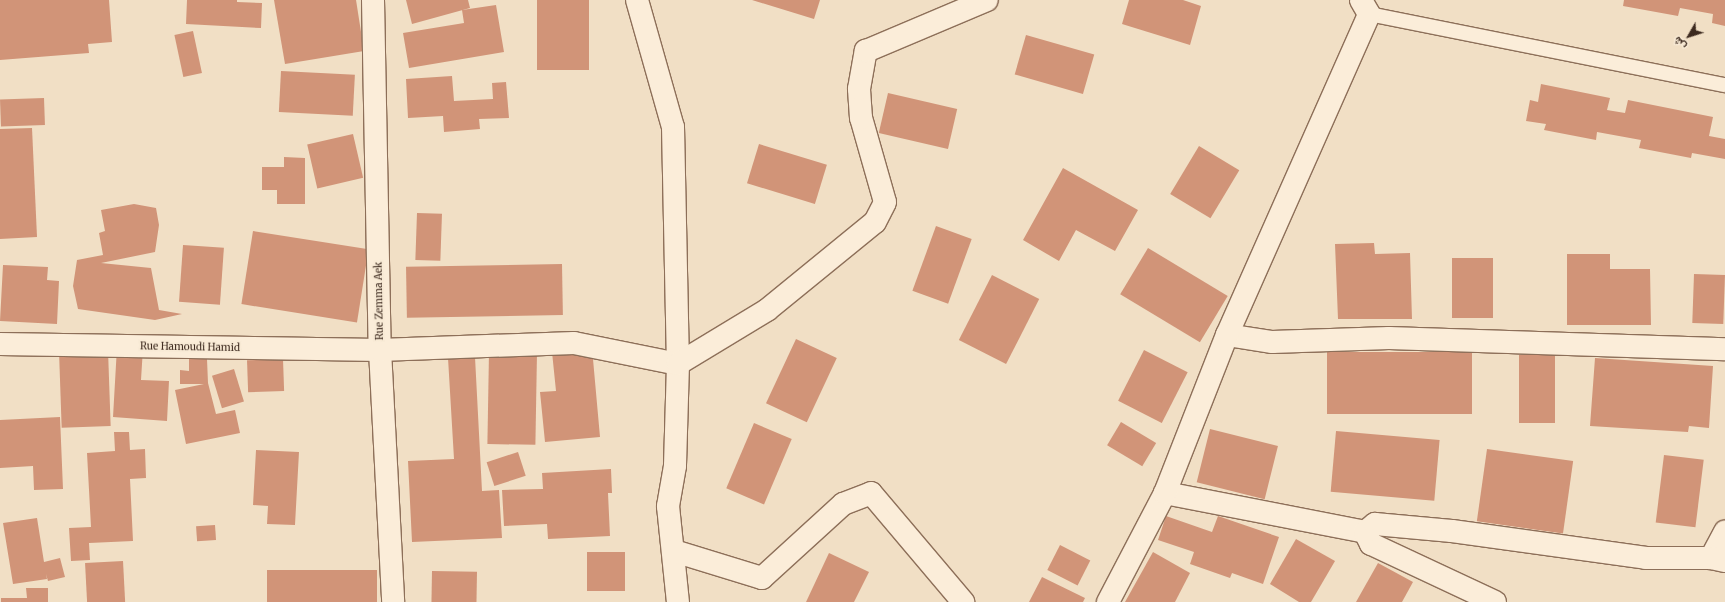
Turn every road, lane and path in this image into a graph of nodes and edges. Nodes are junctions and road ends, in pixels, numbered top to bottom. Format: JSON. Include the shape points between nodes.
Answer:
{"nodes":[{"id":1,"x":373,"y":0,"type":"edge"},
{"id":2,"x":637,"y":0,"type":"edge"},
{"id":3,"x":987,"y":0,"type":"edge"},
{"id":4,"x":1365,"y":7,"type":"edge"},
{"id":5,"x":1725,"y":85,"type":"edge"},
{"id":6,"x":1227,"y":335,"type":"junction"},
{"id":7,"x":0,"y":344,"type":"edge"},
{"id":8,"x":1725,"y":349,"type":"edge"},
{"id":9,"x":380,"y":350,"type":"junction"},
{"id":10,"x":678,"y":364,"type":"junction"},
{"id":11,"x":1165,"y":493,"type":"junction"},
{"id":12,"x":1365,"y":532,"type":"junction"},
{"id":13,"x":1725,"y":532,"type":"edge"},
{"id":14,"x":674,"y":551,"type":"junction"},
{"id":15,"x":1718,"y":560,"type":"edge"},
{"id":16,"x":393,"y":602,"type":"edge"},
{"id":17,"x":678,"y":602,"type":"edge"},
{"id":18,"x":963,"y":602,"type":"edge"},
{"id":19,"x":1108,"y":602,"type":"edge"},
{"id":20,"x":1495,"y":602,"type":"edge"}],
"edges":[{"from":1,"to":9,"type":"street","name":"Rue Zemma Aek"},
{"from":2,"to":10,"type":"street","via":[[673,127]]},
{"from":3,"to":10,"type":"street","via":[[866,51],[859,89],[861,118],[885,202],[875,222],[767,310]]},
{"from":4,"to":5,"type":"lane"},
{"from":4,"to":6,"type":"street"},
{"from":6,"to":8,"type":"street","via":[[1272,342],[1389,338]]},
{"from":6,"to":11,"type":"street"},
{"from":7,"to":9,"type":"street","name":"Rue Hamoudi Hamid"},
{"from":9,"to":10,"type":"street","name":"Rue Hamoudi Hamid","via":[[574,343]]},
{"from":9,"to":16,"type":"street","name":"Rue Zemma Aek"},
{"from":10,"to":14,"type":"street","via":[[675,466],[668,506]]},
{"from":11,"to":12,"type":"street"},
{"from":11,"to":19,"type":"street"},
{"from":12,"to":15,"type":"street","via":[[1375,524],[1452,531],[1646,558]]},
{"from":12,"to":20,"type":"street","via":[[1371,544]]},
{"from":13,"to":15,"type":"street"},
{"from":14,"to":17,"type":"street"},
{"from":14,"to":18,"type":"street","via":[[762,578],[843,504],[871,493]]}]}
